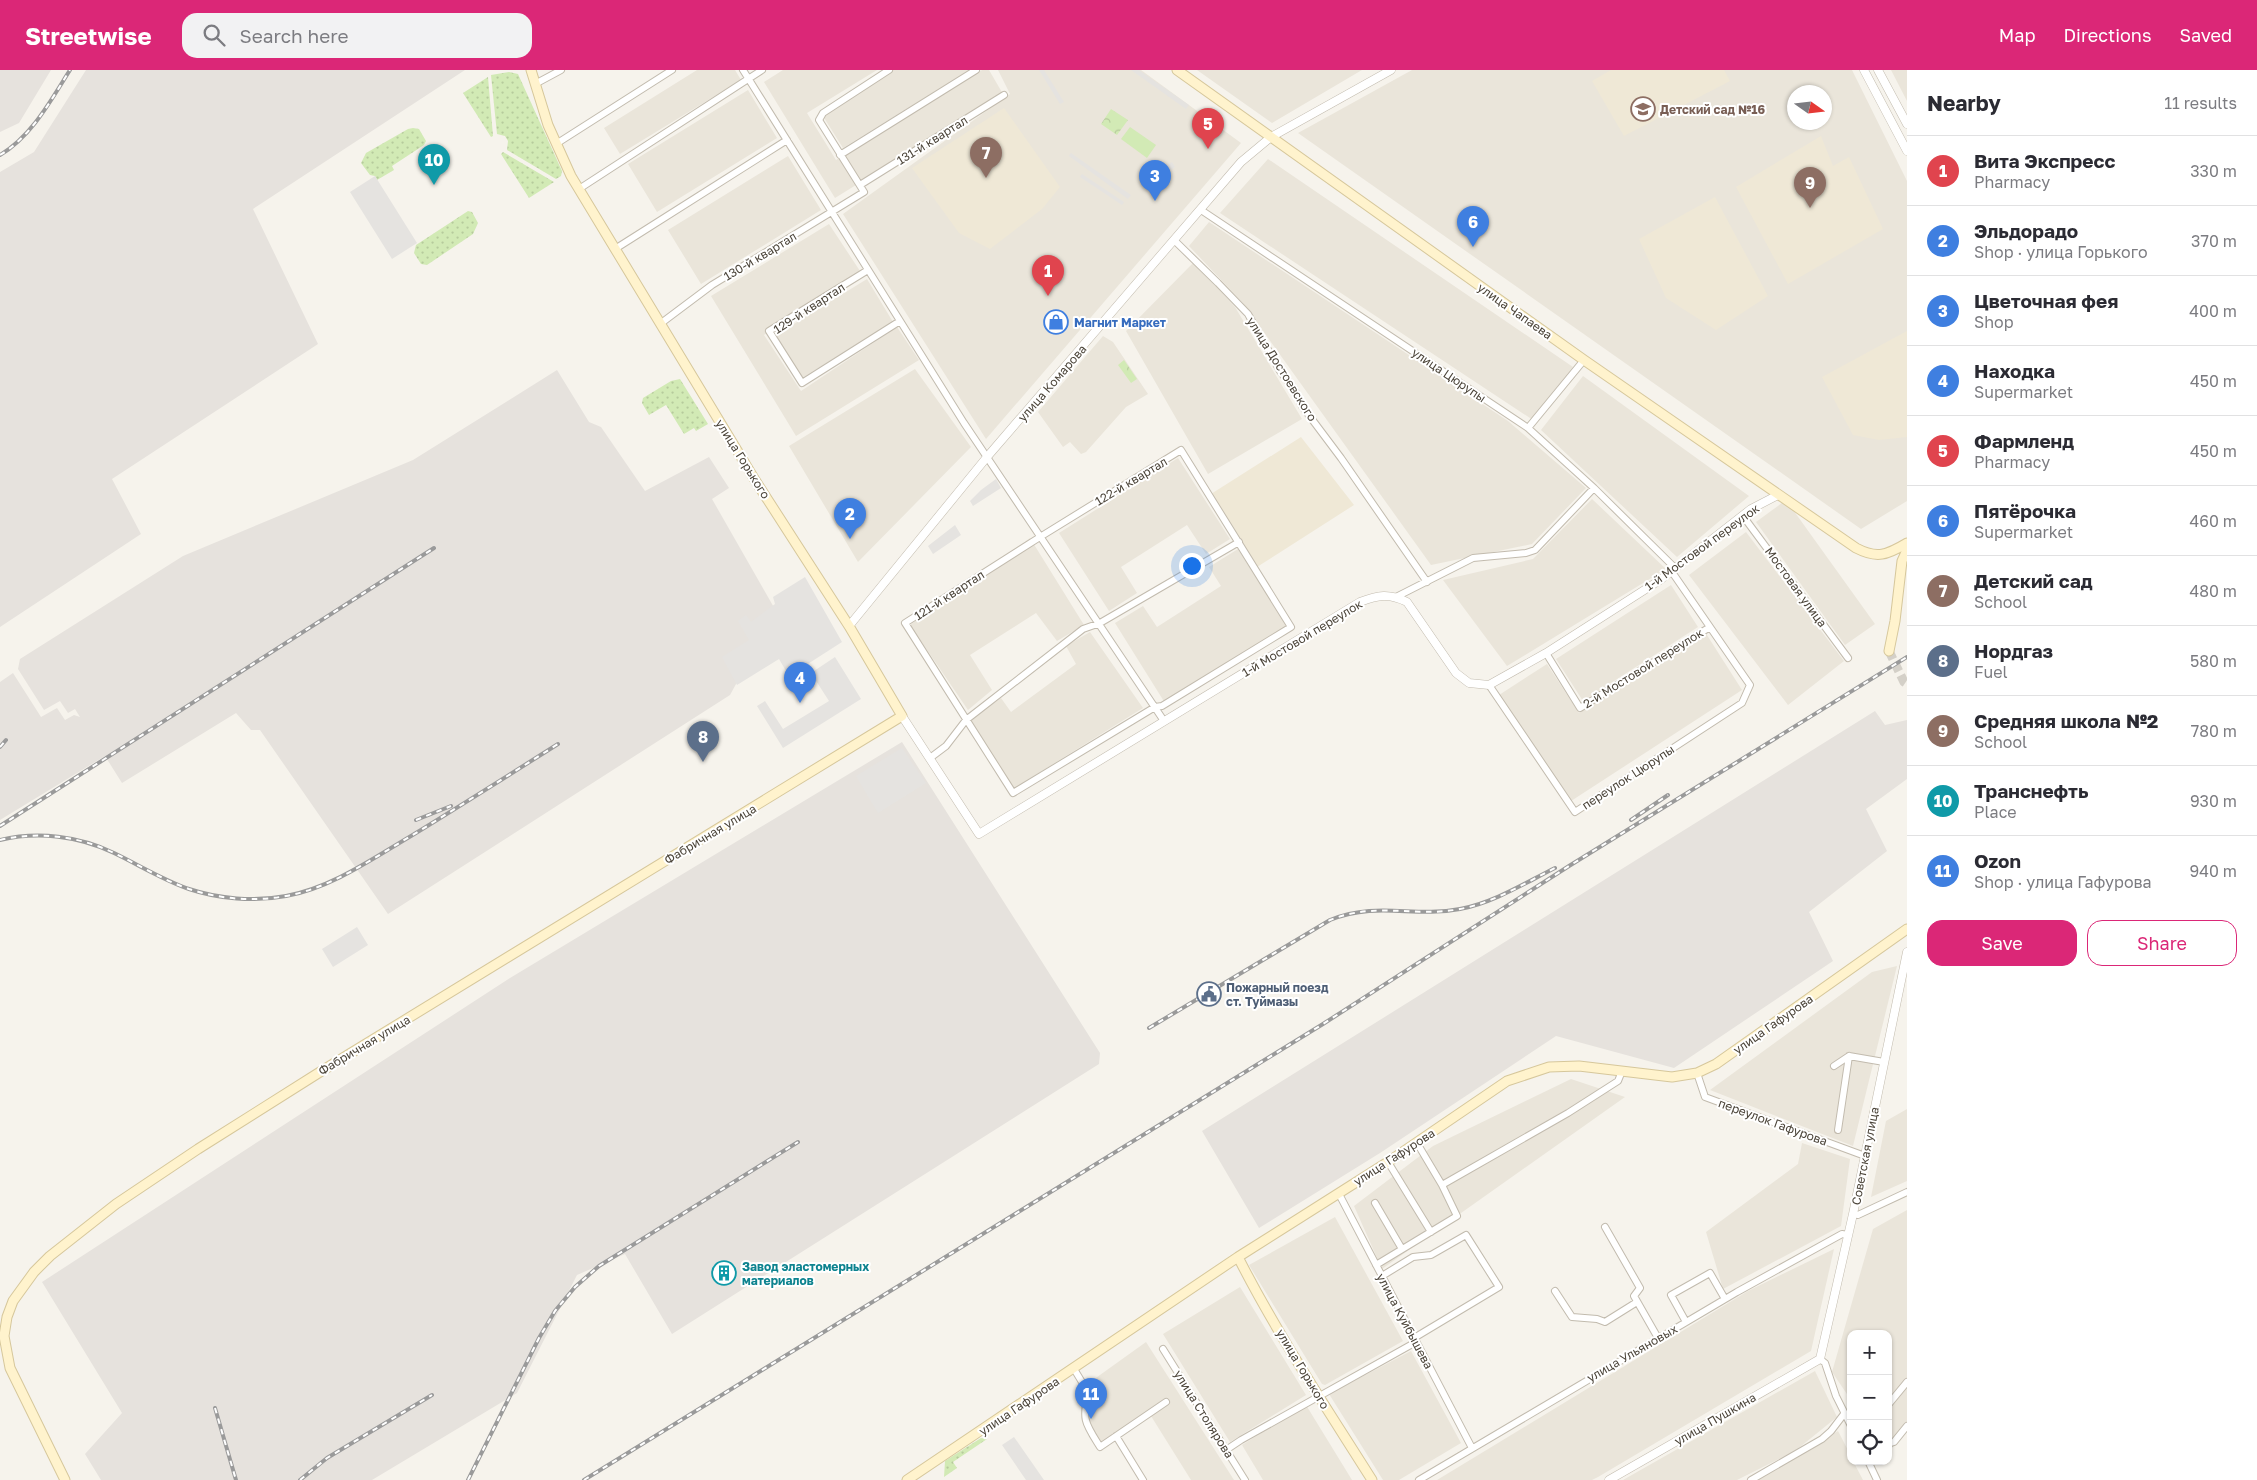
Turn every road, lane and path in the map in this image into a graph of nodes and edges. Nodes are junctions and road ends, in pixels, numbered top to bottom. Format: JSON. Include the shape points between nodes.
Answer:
{"nodes":[{"id":1,"x":561,"y":70,"type":"edge"},
{"id":2,"x":672,"y":70,"type":"edge"},
{"id":3,"x":743,"y":70,"type":"edge"},
{"id":4,"x":762,"y":70,"type":"edge"},
{"id":5,"x":889,"y":70,"type":"edge"},
{"id":6,"x":976,"y":70,"type":"edge"},
{"id":7,"x":1177,"y":70,"type":"edge"},
{"id":8,"x":1391,"y":70,"type":"edge"},
{"id":9,"x":1864,"y":70,"type":"edge"},
{"id":10,"x":1878,"y":70,"type":"edge"},
{"id":11,"x":534,"y":71,"type":"edge"},
{"id":12,"x":748,"y":79,"type":"junction"},
{"id":13,"x":535,"y":84,"type":"junction"},
{"id":14,"x":1004,"y":95,"type":"dead end"},
{"id":15,"x":1907,"y":124,"type":"edge"},
{"id":16,"x":1272,"y":138,"type":"junction"},
{"id":17,"x":786,"y":140,"type":"junction"},
{"id":18,"x":556,"y":144,"type":"junction"},
{"id":19,"x":1907,"y":151,"type":"edge"},
{"id":20,"x":840,"y":154,"type":"junction"},
{"id":21,"x":860,"y":185,"type":"junction"},
{"id":22,"x":579,"y":188,"type":"junction"},
{"id":23,"x":1201,"y":210,"type":"junction"},
{"id":24,"x":833,"y":211,"type":"junction"},
{"id":25,"x":1175,"y":241,"type":"junction"},
{"id":26,"x":615,"y":249,"type":"junction"},
{"id":27,"x":868,"y":270,"type":"junction"},
{"id":28,"x":900,"y":321,"type":"junction"},
{"id":29,"x":660,"y":324,"type":"junction"},
{"id":30,"x":1584,"y":360,"type":"junction"},
{"id":31,"x":1528,"y":428,"type":"junction"},
{"id":32,"x":987,"y":457,"type":"junction"},
{"id":33,"x":1594,"y":488,"type":"junction"},
{"id":34,"x":1778,"y":495,"type":"junction"},
{"id":35,"x":1743,"y":516,"type":"junction"},
{"id":36,"x":1040,"y":537,"type":"junction"},
{"id":37,"x":1239,"y":542,"type":"junction"},
{"id":38,"x":1907,"y":543,"type":"edge"},
{"id":39,"x":1907,"y":550,"type":"edge"},
{"id":40,"x":1673,"y":570,"type":"junction"},
{"id":41,"x":1427,"y":582,"type":"junction"},
{"id":42,"x":1396,"y":597,"type":"junction"},
{"id":43,"x":1100,"y":623,"type":"junction"},
{"id":44,"x":849,"y":626,"type":"junction"},
{"id":45,"x":1710,"y":626,"type":"junction"},
{"id":46,"x":1889,"y":651,"type":"tunnel mouth"},
{"id":47,"x":1546,"y":653,"type":"junction"},
{"id":48,"x":1848,"y":658,"type":"dead end"},
{"id":49,"x":1489,"y":685,"type":"junction"},
{"id":50,"x":1750,"y":685,"type":"joint"},
{"id":51,"x":1155,"y":707,"type":"junction"},
{"id":52,"x":902,"y":716,"type":"junction"},
{"id":53,"x":966,"y":720,"type":"junction"},
{"id":54,"x":1164,"y":722,"type":"junction"},
{"id":55,"x":930,"y":758,"type":"junction"},
{"id":56,"x":979,"y":834,"type":"joint"},
{"id":57,"x":1907,"y":929,"type":"edge"},
{"id":58,"x":1907,"y":952,"type":"edge"},
{"id":59,"x":1849,"y":1056,"type":"junction"},
{"id":60,"x":1884,"y":1062,"type":"junction"},
{"id":61,"x":1834,"y":1066,"type":"dead end"},
{"id":62,"x":1622,"y":1072,"type":"junction"},
{"id":63,"x":1697,"y":1073,"type":"junction"},
{"id":64,"x":1838,"y":1130,"type":"dead end"},
{"id":65,"x":1417,"y":1143,"type":"junction"},
{"id":66,"x":1864,"y":1156,"type":"junction"},
{"id":67,"x":1388,"y":1162,"type":"junction"},
{"id":68,"x":1442,"y":1185,"type":"junction"},
{"id":69,"x":1907,"y":1192,"type":"edge"},
{"id":70,"x":1339,"y":1194,"type":"junction"},
{"id":71,"x":1375,"y":1203,"type":"dead end"},
{"id":72,"x":1853,"y":1214,"type":"junction"},
{"id":73,"x":1605,"y":1227,"type":"dead end"},
{"id":74,"x":1430,"y":1232,"type":"junction"},
{"id":75,"x":1848,"y":1235,"type":"junction"},
{"id":76,"x":1402,"y":1249,"type":"junction"},
{"id":77,"x":1238,"y":1257,"type":"junction"},
{"id":78,"x":1376,"y":1265,"type":"junction"},
{"id":79,"x":1382,"y":1276,"type":"junction"},
{"id":80,"x":1555,"y":1291,"type":"dead end"},
{"id":81,"x":1725,"y":1299,"type":"junction"},
{"id":82,"x":1637,"y":1302,"type":"junction"},
{"id":83,"x":1686,"y":1322,"type":"junction"},
{"id":84,"x":3,"y":1326,"type":"edge"},
{"id":85,"x":1658,"y":1338,"type":"junction"},
{"id":86,"x":1415,"y":1340,"type":"junction"},
{"id":87,"x":1163,"y":1349,"type":"dead end"},
{"id":88,"x":1820,"y":1359,"type":"junction"},
{"id":89,"x":1074,"y":1368,"type":"junction"},
{"id":90,"x":1907,"y":1382,"type":"edge"},
{"id":91,"x":1319,"y":1396,"type":"junction"},
{"id":92,"x":1892,"y":1400,"type":"edge"},
{"id":93,"x":1166,"y":1402,"type":"dead end"},
{"id":94,"x":1844,"y":1414,"type":"junction"},
{"id":95,"x":1848,"y":1420,"type":"edge"},
{"id":96,"x":1907,"y":1426,"type":"edge"},
{"id":97,"x":1116,"y":1436,"type":"junction"},
{"id":98,"x":1892,"y":1443,"type":"edge"},
{"id":99,"x":1472,"y":1448,"type":"junction"},
{"id":100,"x":1226,"y":1450,"type":"junction"},
{"id":101,"x":1870,"y":1465,"type":"edge"},
{"id":102,"x":65,"y":1480,"type":"edge"},
{"id":103,"x":908,"y":1480,"type":"edge"},
{"id":104,"x":1143,"y":1480,"type":"edge"},
{"id":105,"x":1245,"y":1480,"type":"edge"},
{"id":106,"x":1372,"y":1480,"type":"edge"},
{"id":107,"x":1419,"y":1480,"type":"edge"},
{"id":108,"x":1609,"y":1480,"type":"edge"},
{"id":109,"x":1751,"y":1480,"type":"edge"},
{"id":110,"x":1877,"y":1480,"type":"edge"}],
"edges":[{"from":1,"to":13,"type":"street"},
{"from":2,"to":18,"type":"street"},
{"from":3,"to":12,"type":"street"},
{"from":4,"to":12,"type":"street"},
{"from":5,"to":20,"type":"street","via":[[823,113],[819,120]]},
{"from":6,"to":20,"type":"street"},
{"from":7,"to":16,"type":"main road","name":"улица Чапаева"},
{"from":8,"to":16,"type":"street","name":"улица Комарова"},
{"from":9,"to":19,"type":"street"},
{"from":10,"to":15,"type":"street"},
{"from":11,"to":13,"type":"main road","name":"улица Горького"},
{"from":12,"to":17,"type":"street"},
{"from":12,"to":22,"type":"street"},
{"from":13,"to":18,"type":"main road","name":"улица Горького"},
{"from":14,"to":21,"type":"street","name":"131-й квартал"},
{"from":16,"to":23,"type":"street","name":"улица Комарова","via":[[1241,162]]},
{"from":16,"to":30,"type":"main road","name":"улица Чапаева"},
{"from":17,"to":24,"type":"street"},
{"from":17,"to":26,"type":"street"},
{"from":18,"to":22,"type":"main road","name":"улица Горького"},
{"from":20,"to":21,"type":"street"},
{"from":21,"to":24,"type":"street","name":"130-й квартал","via":[[864,192]]},
{"from":22,"to":26,"type":"main road","name":"улица Горького"},
{"from":23,"to":25,"type":"street","name":"улица Комарова"},
{"from":23,"to":31,"type":"street","name":"улица Цюрупы"},
{"from":24,"to":27,"type":"street"},
{"from":24,"to":29,"type":"street","name":"130-й квартал","via":[[712,285]]},
{"from":25,"to":32,"type":"street","name":"улица Комарова"},
{"from":25,"to":41,"type":"street","name":"улица Достоевского","via":[[1248,314],[1302,406]]},
{"from":26,"to":29,"type":"main road","name":"улица Горького"},
{"from":27,"to":28,"type":"street"},
{"from":27,"to":28,"type":"street","name":"129-й квартал","via":[[769,331],[802,384]]},
{"from":28,"to":32,"type":"street"},
{"from":29,"to":44,"type":"main road","name":"улица Горького"},
{"from":30,"to":31,"type":"street"},
{"from":30,"to":34,"type":"main road","name":"улица Чапаева"},
{"from":31,"to":33,"type":"street","name":"улица Цюрупы"},
{"from":32,"to":36,"type":"street"},
{"from":32,"to":44,"type":"street","name":"улица Комарова"},
{"from":33,"to":40,"type":"street","name":"улица Цюрупы"},
{"from":33,"to":41,"type":"street","via":[[1535,550],[1473,558]]},
{"from":34,"to":35,"type":"street","name":"1-й Мостовой переулок"},
{"from":34,"to":38,"type":"main road","name":"улица Чапаева","via":[[1868,554],[1880,555]]},
{"from":35,"to":40,"type":"street","name":"1-й Мостовой переулок"},
{"from":35,"to":48,"type":"street","name":"Мостовая улица"},
{"from":36,"to":37,"type":"street","name":"122-й квартал","via":[[1182,450]]},
{"from":36,"to":43,"type":"street"},
{"from":36,"to":53,"type":"street","name":"121-й квартал","via":[[905,623]]},
{"from":37,"to":43,"type":"street"},
{"from":37,"to":51,"type":"street","name":"122-й квартал","via":[[1291,627],[1162,706]]},
{"from":39,"to":46,"type":"main road","via":[[1902,561]]},
{"from":40,"to":45,"type":"street","name":"улица Цюрупы"},
{"from":40,"to":47,"type":"street","name":"1-й Мостовой переулок"},
{"from":41,"to":42,"type":"street"},
{"from":42,"to":49,"type":"street","via":[[1407,602],[1456,673],[1469,683]]},
{"from":42,"to":54,"type":"street","name":"1-й Мостовой переулок","via":[[1378,596],[1360,602]]},
{"from":43,"to":51,"type":"street"},
{"from":43,"to":53,"type":"street","via":[[1084,629]]},
{"from":44,"to":52,"type":"main road","name":"улица Горького"},
{"from":45,"to":47,"type":"street","name":"2-й Мостовой переулок","via":[[1580,708]]},
{"from":45,"to":50,"type":"street","name":"улица Цюрупы"},
{"from":47,"to":49,"type":"street","name":"1-й Мостовой переулок"},
{"from":49,"to":50,"type":"street","name":"переулок Цюрупы","via":[[1575,812],[1742,703]]},
{"from":51,"to":53,"type":"street","name":"121-й квартал","via":[[1013,793]]},
{"from":51,"to":54,"type":"street"},
{"from":52,"to":55,"type":"street","name":"улица Горького"},
{"from":52,"to":84,"type":"main road","name":"Фабричная улица","via":[[320,1072],[116,1204],[34,1272],[13,1300]]},
{"from":53,"to":55,"type":"street","via":[[946,746]]},
{"from":54,"to":56,"type":"street","name":"1-й Мостовой переулок"},
{"from":55,"to":56,"type":"street","name":"улица Горького"},
{"from":57,"to":63,"type":"main road","name":"улица Гафурова","via":[[1716,1064]]},
{"from":58,"to":60,"type":"street","name":"Советская улица"},
{"from":59,"to":60,"type":"street"},
{"from":59,"to":61,"type":"street"},
{"from":59,"to":64,"type":"street"},
{"from":60,"to":66,"type":"street","name":"Советская улица"},
{"from":62,"to":63,"type":"main road","name":"улица Гафурова","via":[[1672,1077]]},
{"from":62,"to":65,"type":"main road","name":"улица Гафурова","via":[[1579,1066],[1549,1067],[1507,1081]]},
{"from":62,"to":68,"type":"street","via":[[1618,1081],[1568,1114]]},
{"from":63,"to":66,"type":"street","name":"переулок Гафурова","via":[[1705,1097]]},
{"from":65,"to":67,"type":"main road","name":"улица Гафурова"},
{"from":65,"to":68,"type":"street"},
{"from":66,"to":72,"type":"street","name":"Советская улица"},
{"from":67,"to":70,"type":"main road","name":"улица Гафурова"},
{"from":67,"to":74,"type":"street"},
{"from":68,"to":74,"type":"street","via":[[1457,1216]]},
{"from":69,"to":72,"type":"street","via":[[1858,1215]]},
{"from":70,"to":77,"type":"main road","name":"улица Гафурова"},
{"from":70,"to":78,"type":"street","name":"улица Куйбышева"},
{"from":71,"to":76,"type":"street"},
{"from":72,"to":75,"type":"street","name":"Советская улица"},
{"from":73,"to":82,"type":"street","via":[[1640,1288],[1634,1296]]},
{"from":74,"to":76,"type":"street"},
{"from":75,"to":81,"type":"street","name":"улица Ульяновых","via":[[1842,1234]]},
{"from":75,"to":88,"type":"street","name":"Советская улица"},
{"from":76,"to":78,"type":"street"},
{"from":77,"to":89,"type":"main road","name":"улица Гафурова"},
{"from":77,"to":91,"type":"main road","name":"улица Горького"},
{"from":78,"to":79,"type":"street","name":"улица Куйбышева"},
{"from":79,"to":86,"type":"street","name":"улица Куйбышева"},
{"from":79,"to":86,"type":"street","via":[[1412,1257],[1431,1255],[1466,1235],[1499,1287]]},
{"from":80,"to":82,"type":"street","via":[[1572,1318],[1605,1322]]},
{"from":81,"to":83,"type":"street","name":"улица Ульяновых"},
{"from":81,"to":83,"type":"street","via":[[1710,1273],[1671,1295]]},
{"from":82,"to":85,"type":"street"},
{"from":83,"to":85,"type":"street","name":"улица Ульяновых"},
{"from":84,"to":102,"type":"main road","name":"Фабричная улица","via":[[10,1368]]},
{"from":85,"to":99,"type":"street","name":"улица Ульяновых"},
{"from":86,"to":91,"type":"street"},
{"from":86,"to":99,"type":"street","name":"улица Куйбышева"},
{"from":87,"to":100,"type":"street","name":"улица Столярова"},
{"from":88,"to":94,"type":"street","via":[[1825,1363]]},
{"from":88,"to":108,"type":"street","name":"улица Пушкина"},
{"from":89,"to":97,"type":"street","via":[[1088,1392],[1084,1414],[1088,1428],[1100,1447]]},
{"from":89,"to":103,"type":"main road","name":"улица Гафурова"},
{"from":90,"to":92,"type":"street"},
{"from":91,"to":100,"type":"street"},
{"from":91,"to":106,"type":"main road","name":"улица Горького"},
{"from":93,"to":97,"type":"street"},
{"from":94,"to":95,"type":"street"},
{"from":94,"to":109,"type":"street","via":[[1822,1439]]},
{"from":96,"to":98,"type":"street"},
{"from":97,"to":104,"type":"street"},
{"from":99,"to":107,"type":"street","name":"улица Ульяновых"},
{"from":100,"to":105,"type":"street","name":"улица Столярова"},
{"from":101,"to":110,"type":"street"}]}
